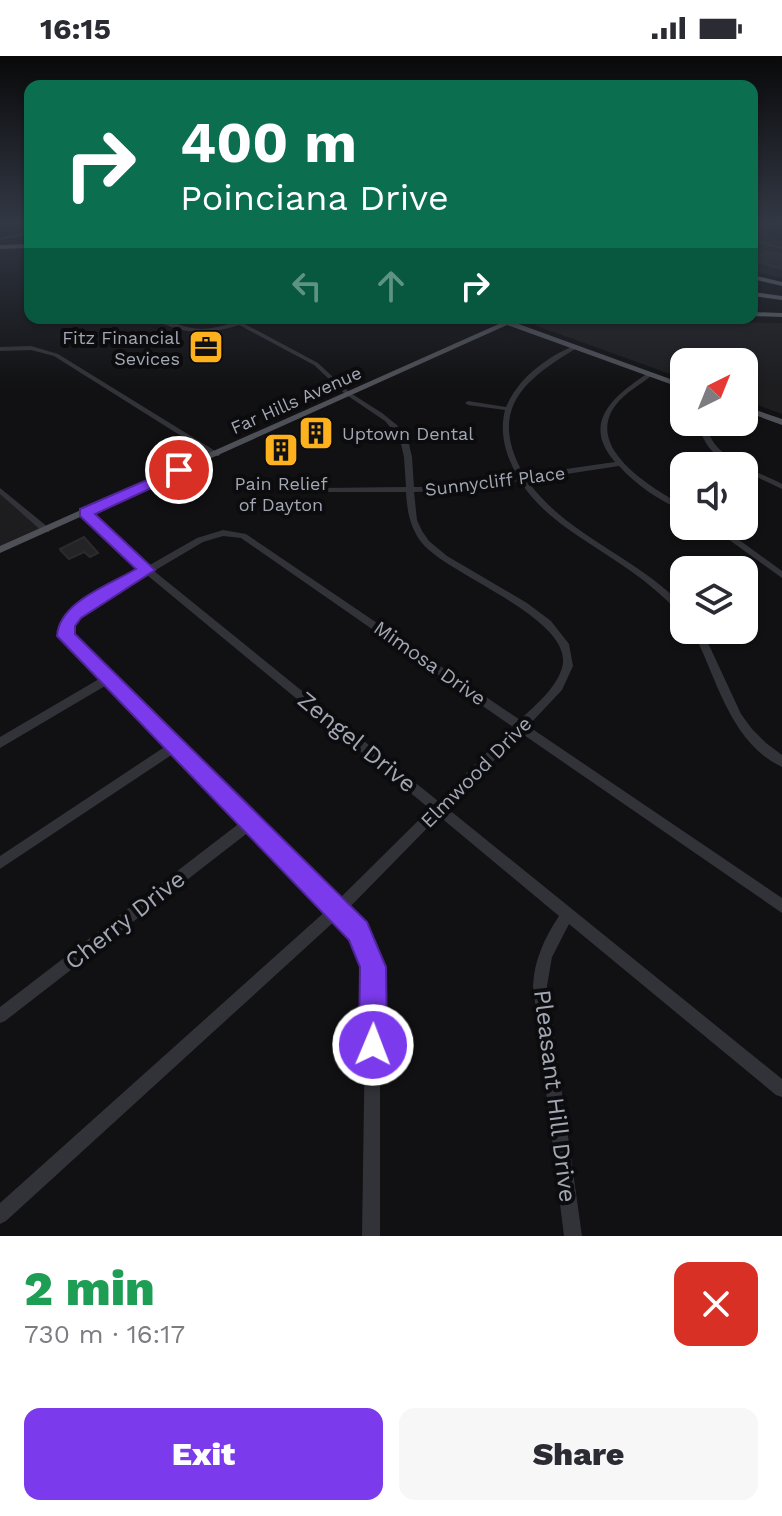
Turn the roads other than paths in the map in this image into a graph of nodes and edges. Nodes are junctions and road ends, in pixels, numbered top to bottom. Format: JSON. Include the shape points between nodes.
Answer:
{"nodes":[{"id":1,"x":758,"y":278,"type":"edge"},
{"id":2,"x":782,"y":284,"type":"edge"},
{"id":3,"x":758,"y":288,"type":"edge"},
{"id":4,"x":782,"y":291,"type":"edge"},
{"id":5,"x":758,"y":295,"type":"edge"},
{"id":6,"x":782,"y":298,"type":"edge"},
{"id":7,"x":758,"y":314,"type":"edge"},
{"id":8,"x":782,"y":315,"type":"edge"},
{"id":9,"x":167,"y":324,"type":"edge"},
{"id":10,"x":241,"y":324,"type":"joint"},
{"id":11,"x":504,"y":324,"type":"edge"},
{"id":12,"x":513,"y":324,"type":"edge"},
{"id":13,"x":575,"y":347,"type":"junction"},
{"id":14,"x":0,"y":349,"type":"edge"},
{"id":15,"x":650,"y":374,"type":"junction"},
{"id":16,"x":670,"y":382,"type":"edge"},
{"id":17,"x":348,"y":394,"type":"junction"},
{"id":18,"x":468,"y":403,"type":"dead end"},
{"id":19,"x":509,"y":409,"type":"junction"},
{"id":20,"x":758,"y":413,"type":"edge"},
{"id":21,"x":782,"y":422,"type":"edge"},
{"id":22,"x":706,"y":436,"type":"edge"},
{"id":23,"x":717,"y":452,"type":"edge"},
{"id":24,"x":216,"y":454,"type":"junction"},
{"id":25,"x":620,"y":464,"type":"junction"},
{"id":26,"x":758,"y":475,"type":"edge"},
{"id":27,"x":523,"y":479,"type":"junction"},
{"id":28,"x":782,"y":487,"type":"edge"},
{"id":29,"x":0,"y":490,"type":"edge"},
{"id":30,"x":320,"y":490,"type":"dead end"},
{"id":31,"x":410,"y":490,"type":"junction"},
{"id":32,"x":670,"y":501,"type":"edge"},
{"id":33,"x":85,"y":513,"type":"junction"},
{"id":34,"x":46,"y":530,"type":"junction"},
{"id":35,"x":733,"y":540,"type":"edge"},
{"id":36,"x":0,"y":550,"type":"edge"},
{"id":37,"x":146,"y":570,"type":"junction"},
{"id":38,"x":782,"y":575,"type":"edge"},
{"id":39,"x":670,"y":600,"type":"edge"},
{"id":40,"x":703,"y":644,"type":"edge"},
{"id":41,"x":106,"y":680,"type":"junction"},
{"id":42,"x":521,"y":726,"type":"junction"},
{"id":43,"x":0,"y":743,"type":"edge"},
{"id":44,"x":174,"y":747,"type":"junction"},
{"id":45,"x":782,"y":762,"type":"edge"},
{"id":46,"x":439,"y":809,"type":"junction"},
{"id":47,"x":250,"y":823,"type":"junction"},
{"id":48,"x":0,"y":863,"type":"edge"},
{"id":49,"x":782,"y":906,"type":"edge"},
{"id":50,"x":338,"y":910,"type":"junction"},
{"id":51,"x":568,"y":914,"type":"junction"},
{"id":52,"x":0,"y":1016,"type":"edge"},
{"id":53,"x":782,"y":1089,"type":"edge"},
{"id":54,"x":0,"y":1215,"type":"edge"},
{"id":55,"x":371,"y":1236,"type":"edge"},
{"id":56,"x":573,"y":1236,"type":"edge"}],
"edges":[{"from":1,"to":2,"type":"highway"},
{"from":3,"to":4,"type":"highway"},
{"from":5,"to":6,"type":"highway"},
{"from":7,"to":8,"type":"highway"},
{"from":9,"to":10,"type":"street","via":[[196,332]]},
{"from":10,"to":17,"type":"street","name":"Elmwood Drive","via":[[313,362]]},
{"from":11,"to":17,"type":"main road","name":"Far Hills Avenue"},
{"from":12,"to":13,"type":"main road"},
{"from":13,"to":15,"type":"main road"},
{"from":13,"to":19,"type":"street","via":[[531,376]]},
{"from":14,"to":24,"type":"street","via":[[31,348],[56,355]]},
{"from":15,"to":16,"type":"main road"},
{"from":15,"to":25,"type":"street","via":[[616,400],[605,417],[604,435]]},
{"from":17,"to":24,"type":"main road","name":"Far Hills Avenue"},
{"from":17,"to":31,"type":"street","name":"Elmwood Drive","via":[[378,412],[402,438]]},
{"from":18,"to":19,"type":"street"},
{"from":19,"to":27,"type":"street","via":[[507,441]]},
{"from":20,"to":21,"type":"main road"},
{"from":22,"to":23,"type":"street"},
{"from":24,"to":33,"type":"main road","name":"Far Hills Avenue"},
{"from":25,"to":27,"type":"street","name":"Sunnycliff Place"},
{"from":25,"to":32,"type":"street"},
{"from":26,"to":28,"type":"street"},
{"from":27,"to":31,"type":"street","name":"Sunnycliff Place"},
{"from":27,"to":39,"type":"street","via":[[565,523],[645,576]]},
{"from":29,"to":34,"type":"street"},
{"from":30,"to":31,"type":"street","name":"Sunnycliff Place"},
{"from":31,"to":42,"type":"street","name":"Elmwood Drive","via":[[412,520],[428,546],[544,619],[564,641],[570,662],[565,679]]},
{"from":33,"to":34,"type":"main road","name":"Far Hills Avenue"},
{"from":33,"to":37,"type":"street","name":"Zengel Drive"},
{"from":34,"to":36,"type":"main road","name":"Far Hills Avenue"},
{"from":35,"to":38,"type":"street"},
{"from":37,"to":41,"type":"street","name":"Mimosa Drive","via":[[81,609],[66,625],[68,640]]},
{"from":37,"to":42,"type":"street","name":"Mimosa Drive","via":[[209,536],[243,536]]},
{"from":37,"to":46,"type":"street","name":"Zengel Drive"},
{"from":40,"to":45,"type":"street","via":[[732,712]]},
{"from":41,"to":43,"type":"street"},
{"from":41,"to":44,"type":"street"},
{"from":42,"to":46,"type":"street","name":"Elmwood Drive"},
{"from":42,"to":49,"type":"street","name":"Mimosa Drive"},
{"from":44,"to":47,"type":"street"},
{"from":44,"to":48,"type":"street"},
{"from":46,"to":50,"type":"street","name":"Elmwood Drive"},
{"from":46,"to":51,"type":"street","name":"Zengel Drive"},
{"from":47,"to":50,"type":"street"},
{"from":47,"to":52,"type":"street","name":"Cherry Drive"},
{"from":50,"to":54,"type":"street","name":"Elmwood Drive"},
{"from":50,"to":55,"type":"street","via":[[365,941],[373,967]]},
{"from":51,"to":53,"type":"street","name":"Zengel Drive"},
{"from":51,"to":56,"type":"street","name":"Pleasant Hill Drive","via":[[546,952],[540,986]]}]}
